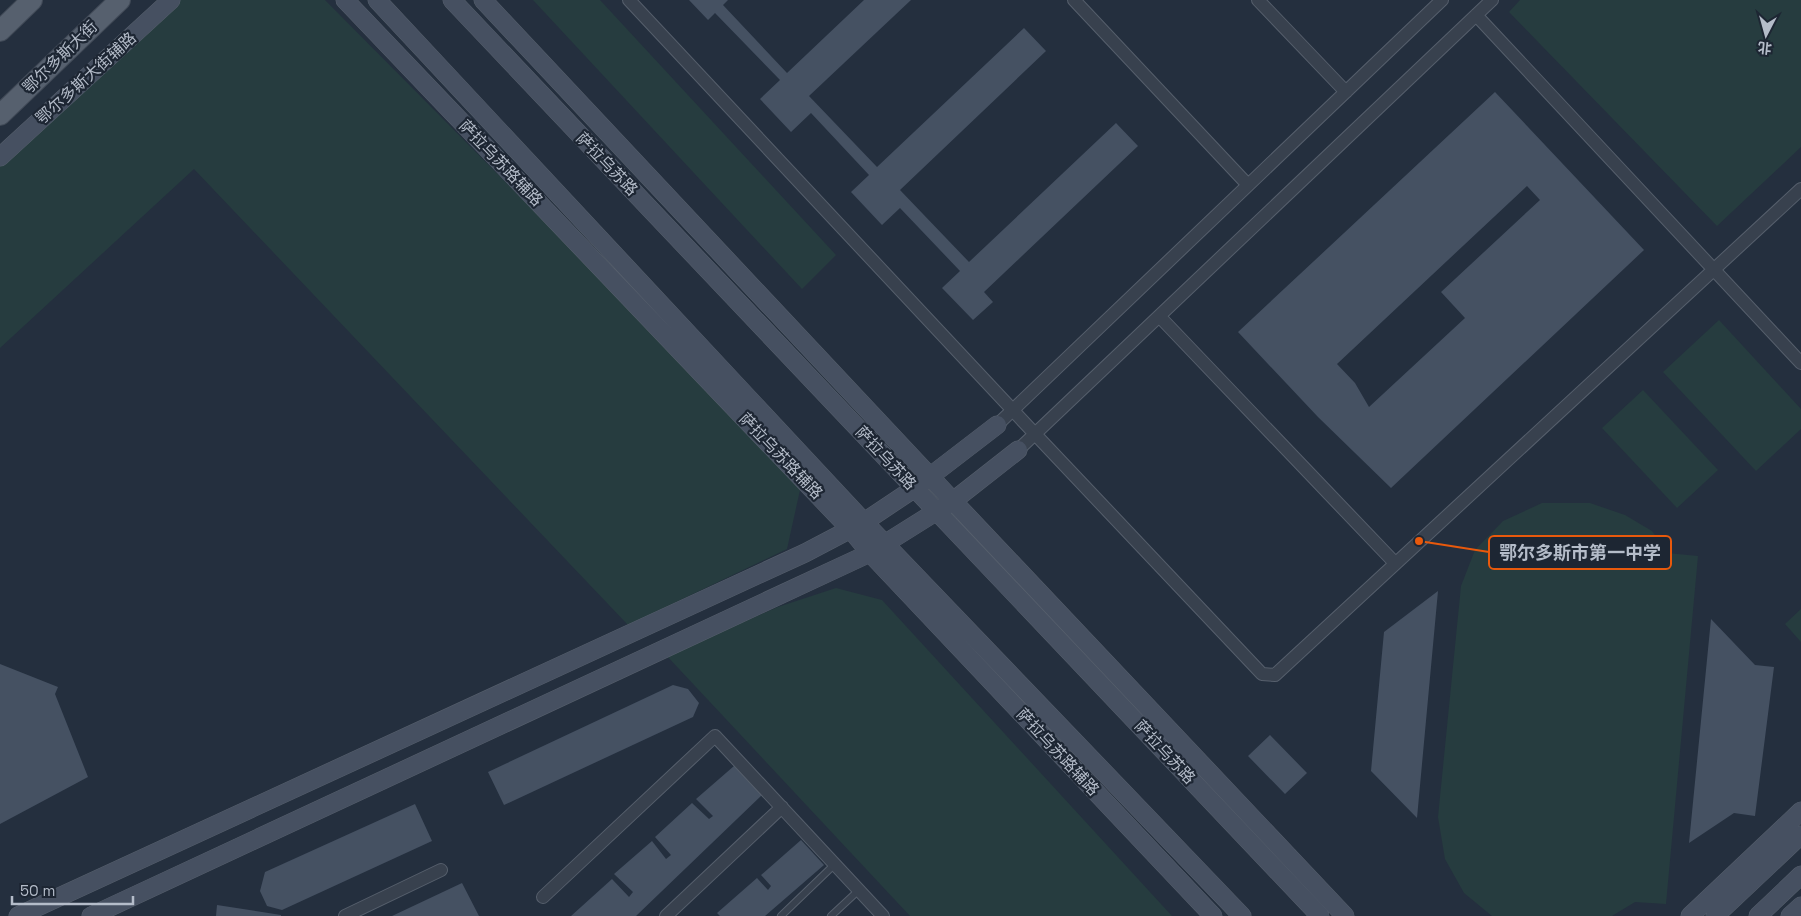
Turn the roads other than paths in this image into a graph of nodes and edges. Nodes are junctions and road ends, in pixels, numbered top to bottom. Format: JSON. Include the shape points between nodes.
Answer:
{"nodes":[{"id":1,"x":32,"y":0,"type":"edge"},
{"id":2,"x":120,"y":0,"type":"edge"},
{"id":3,"x":171,"y":0,"type":"edge"},
{"id":4,"x":345,"y":0,"type":"edge"},
{"id":5,"x":377,"y":0,"type":"edge"},
{"id":6,"x":452,"y":0,"type":"edge"},
{"id":7,"x":483,"y":0,"type":"edge"},
{"id":8,"x":629,"y":0,"type":"edge"},
{"id":9,"x":1074,"y":0,"type":"edge"},
{"id":10,"x":1258,"y":0,"type":"edge"},
{"id":11,"x":1442,"y":0,"type":"edge"},
{"id":12,"x":1492,"y":0,"type":"edge"},
{"id":13,"x":1476,"y":15,"type":"junction"},
{"id":14,"x":0,"y":31,"type":"edge"},
{"id":15,"x":1346,"y":92,"type":"junction"},
{"id":16,"x":0,"y":115,"type":"edge"},
{"id":17,"x":0,"y":157,"type":"edge"},
{"id":18,"x":1248,"y":185,"type":"junction"},
{"id":19,"x":1801,"y":189,"type":"edge"},
{"id":20,"x":1714,"y":270,"type":"junction"},
{"id":21,"x":1159,"y":316,"type":"junction"},
{"id":22,"x":1801,"y":364,"type":"edge"},
{"id":23,"x":1013,"y":409,"type":"junction"},
{"id":24,"x":997,"y":424,"type":"joint"},
{"id":25,"x":1034,"y":434,"type":"junction"},
{"id":26,"x":1018,"y":450,"type":"joint"},
{"id":27,"x":931,"y":477,"type":"junction"},
{"id":28,"x":915,"y":488,"type":"junction"},
{"id":29,"x":953,"y":501,"type":"junction"},
{"id":30,"x":937,"y":512,"type":"junction"},
{"id":31,"x":857,"y":526,"type":"junction"},
{"id":32,"x":886,"y":544,"type":"junction"},
{"id":33,"x":870,"y":553,"type":"junction"},
{"id":34,"x":1396,"y":563,"type":"junction"},
{"id":35,"x":782,"y":807,"type":"junction"},
{"id":36,"x":1801,"y":811,"type":"edge"},
{"id":37,"x":1801,"y":835,"type":"edge"},
{"id":38,"x":835,"y":864,"type":"junction"},
{"id":39,"x":441,"y":870,"type":"dead end"},
{"id":40,"x":1801,"y":875,"type":"edge"},
{"id":41,"x":859,"y":890,"type":"junction"},
{"id":42,"x":543,"y":897,"type":"dead end"},
{"id":43,"x":1801,"y":906,"type":"edge"},
{"id":44,"x":18,"y":916,"type":"edge"},
{"id":45,"x":91,"y":916,"type":"edge"},
{"id":46,"x":345,"y":916,"type":"edge"},
{"id":47,"x":666,"y":916,"type":"edge"},
{"id":48,"x":781,"y":916,"type":"edge"},
{"id":49,"x":831,"y":916,"type":"edge"},
{"id":50,"x":883,"y":916,"type":"edge"},
{"id":51,"x":1212,"y":916,"type":"edge"},
{"id":52,"x":1242,"y":916,"type":"edge"},
{"id":53,"x":1320,"y":916,"type":"edge"},
{"id":54,"x":1345,"y":916,"type":"edge"},
{"id":55,"x":1690,"y":916,"type":"edge"},
{"id":56,"x":1715,"y":916,"type":"edge"},
{"id":57,"x":1758,"y":916,"type":"edge"},
{"id":58,"x":1790,"y":916,"type":"edge"}],
"edges":[{"from":1,"to":14,"type":"main road"},
{"from":2,"to":16,"type":"main road","name":"鄂尔多斯大街"},
{"from":3,"to":17,"type":"street","name":"鄂尔多斯大街辅路"},
{"from":4,"to":31,"type":"street","name":"萨拉乌苏路辅路"},
{"from":5,"to":31,"type":"street"},
{"from":6,"to":28,"type":"street","name":"萨拉乌苏路"},
{"from":7,"to":27,"type":"street"},
{"from":8,"to":23,"type":"street"},
{"from":9,"to":18,"type":"street"},
{"from":10,"to":15,"type":"street"},
{"from":11,"to":15,"type":"street"},
{"from":12,"to":13,"type":"street"},
{"from":13,"to":20,"type":"street"},
{"from":13,"to":21,"type":"street"},
{"from":15,"to":18,"type":"street"},
{"from":18,"to":23,"type":"street"},
{"from":19,"to":20,"type":"street"},
{"from":20,"to":22,"type":"street"},
{"from":20,"to":34,"type":"street"},
{"from":21,"to":25,"type":"street"},
{"from":21,"to":34,"type":"street"},
{"from":23,"to":24,"type":"street"},
{"from":23,"to":25,"type":"street"},
{"from":24,"to":27,"type":"street"},
{"from":25,"to":26,"type":"street"},
{"from":25,"to":34,"type":"street","via":[[1262,674],[1275,675]]},
{"from":26,"to":29,"type":"street"},
{"from":27,"to":28,"type":"street"},
{"from":27,"to":29,"type":"street"},
{"from":28,"to":30,"type":"street","name":"萨拉乌苏路"},
{"from":28,"to":31,"type":"street"},
{"from":29,"to":30,"type":"street"},
{"from":29,"to":54,"type":"street"},
{"from":30,"to":32,"type":"street"},
{"from":30,"to":53,"type":"street","name":"萨拉乌苏路"},
{"from":31,"to":32,"type":"street"},
{"from":31,"to":33,"type":"street","name":"萨拉乌苏路辅路"},
{"from":31,"to":44,"type":"street","via":[[805,553]]},
{"from":32,"to":33,"type":"street"},
{"from":32,"to":52,"type":"street"},
{"from":33,"to":45,"type":"street"},
{"from":33,"to":51,"type":"street","name":"萨拉乌苏路辅路"},
{"from":35,"to":38,"type":"street"},
{"from":35,"to":42,"type":"street","via":[[714,736]]},
{"from":35,"to":47,"type":"street"},
{"from":36,"to":55,"type":"street"},
{"from":37,"to":56,"type":"street"},
{"from":38,"to":41,"type":"street"},
{"from":38,"to":48,"type":"lane"},
{"from":39,"to":46,"type":"street"},
{"from":40,"to":57,"type":"street"},
{"from":41,"to":49,"type":"lane"},
{"from":41,"to":50,"type":"street"},
{"from":43,"to":58,"type":"street"}]}
